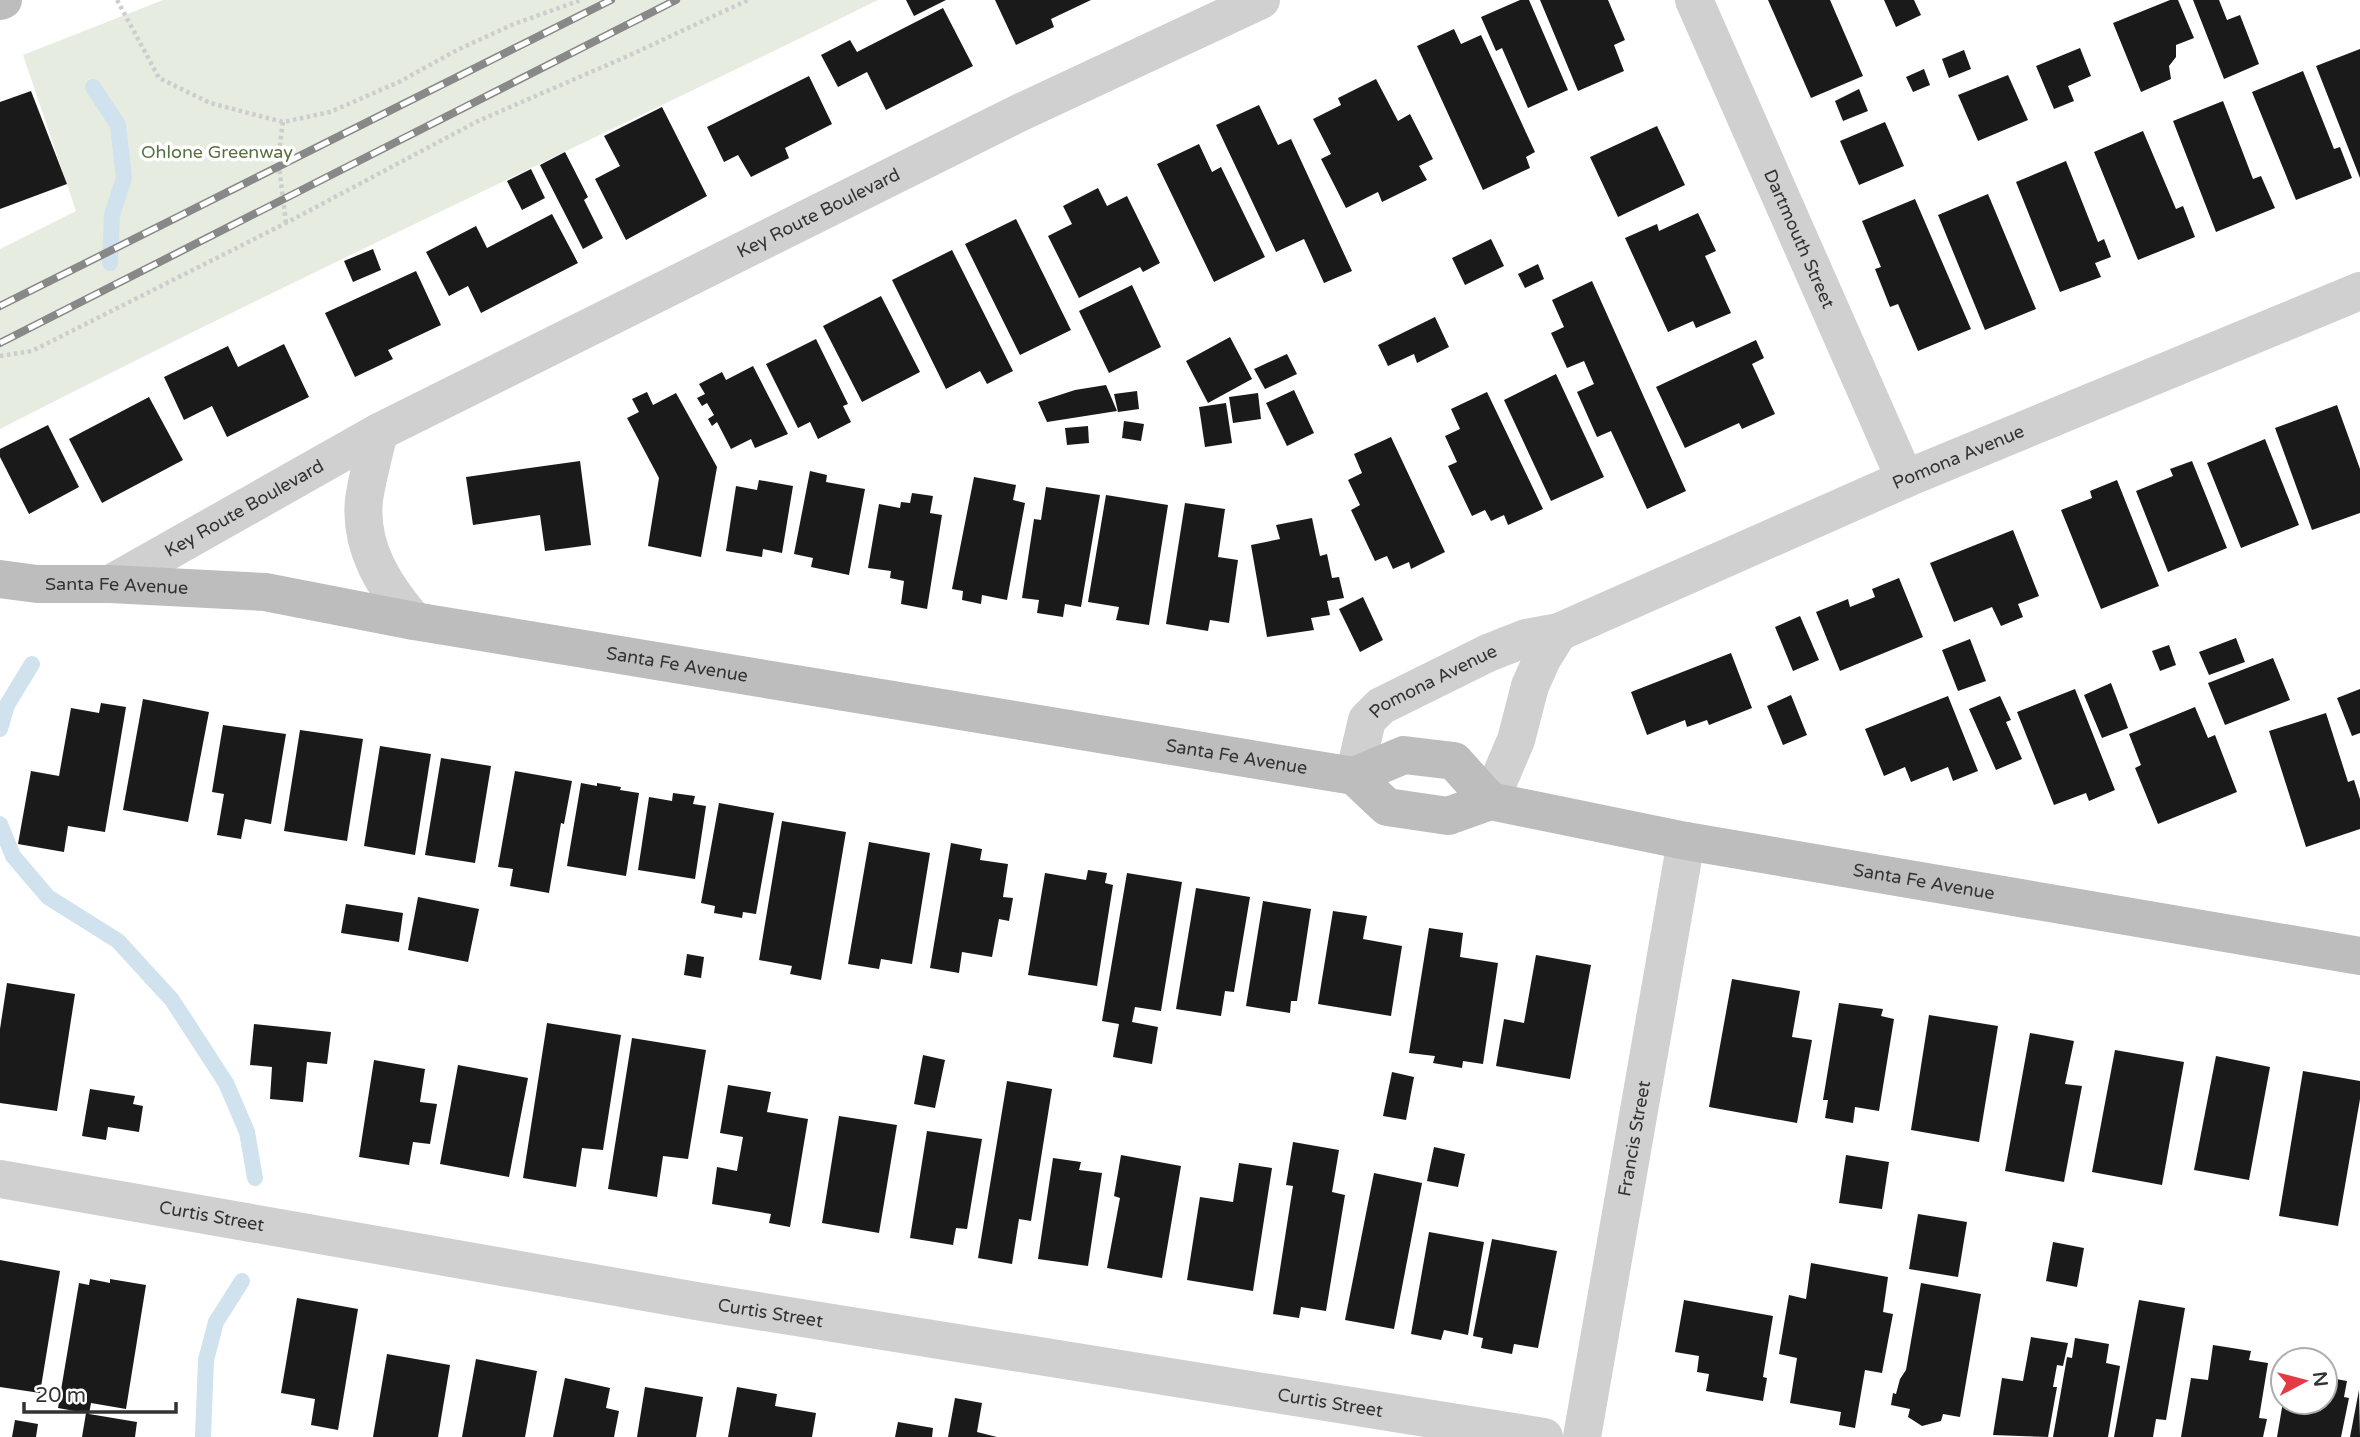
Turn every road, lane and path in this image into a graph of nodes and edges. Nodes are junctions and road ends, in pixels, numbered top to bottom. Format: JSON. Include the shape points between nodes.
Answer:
{"nodes":[{"id":1,"x":117,"y":0,"type":"edge"},
{"id":2,"x":581,"y":0,"type":"edge"},
{"id":3,"x":748,"y":0,"type":"edge"},
{"id":4,"x":1261,"y":0,"type":"edge"},
{"id":5,"x":1694,"y":0,"type":"edge"},
{"id":6,"x":283,"y":122,"type":"junction"},
{"id":7,"x":286,"y":223,"type":"junction"},
{"id":8,"x":2360,"y":291,"type":"edge"},
{"id":9,"x":0,"y":356,"type":"edge"},
{"id":10,"x":379,"y":432,"type":"junction"},
{"id":11,"x":1905,"y":478,"type":"junction"},
{"id":12,"x":0,"y":579,"type":"edge"},
{"id":13,"x":110,"y":584,"type":"junction"},
{"id":14,"x":414,"y":621,"type":"junction"},
{"id":15,"x":1559,"y":632,"type":"junction"},
{"id":16,"x":1353,"y":776,"type":"junction"},
{"id":17,"x":1490,"y":801,"type":"junction"},
{"id":18,"x":1686,"y":841,"type":"junction"},
{"id":19,"x":2360,"y":956,"type":"edge"},
{"id":20,"x":0,"y":1179,"type":"edge"},
{"id":21,"x":1544,"y":1437,"type":"edge"},
{"id":22,"x":1582,"y":1437,"type":"edge"}],
"edges":[{"from":1,"to":6,"type":"path","via":[[159,78],[210,103]]},
{"from":2,"to":6,"type":"path","via":[[503,29],[330,112]]},
{"from":3,"to":7,"type":"path","via":[[478,121]]},
{"from":4,"to":10,"type":"street","name":"Key Route Boulevard","via":[[1019,113]]},
{"from":5,"to":11,"type":"street","name":"Dartmouth Street"},
{"from":6,"to":7,"type":"path","via":[[278,158]]},
{"from":7,"to":9,"type":"path","via":[[32,351]]},
{"from":8,"to":11,"type":"street","name":"Pomona Avenue"},
{"from":10,"to":13,"type":"street","name":"Key Route Boulevard"},
{"from":10,"to":14,"type":"street","via":[[364,502],[368,550],[391,594]]},
{"from":11,"to":15,"type":"street","name":"Pomona Avenue"},
{"from":12,"to":13,"type":"street","name":"Santa Fe Avenue"},
{"from":13,"to":14,"type":"street","name":"Santa Fe Avenue","via":[[265,592]]},
{"from":14,"to":16,"type":"street","name":"Santa Fe Avenue"},
{"from":15,"to":16,"type":"street","name":"Pomona Avenue","via":[[1488,653],[1381,706],[1367,720]]},
{"from":15,"to":17,"type":"street","via":[[1530,686],[1516,740]]},
{"from":16,"to":17,"type":"street","via":[[1387,807],[1448,816]]},
{"from":16,"to":17,"type":"street","via":[[1404,755],[1454,761]]},
{"from":17,"to":18,"type":"street","name":"Santa Fe Avenue"},
{"from":18,"to":19,"type":"street","name":"Santa Fe Avenue"},
{"from":18,"to":22,"type":"street","name":"Francis Street"},
{"from":20,"to":21,"type":"street","name":"Curtis Street","via":[[688,1300]]}]}
